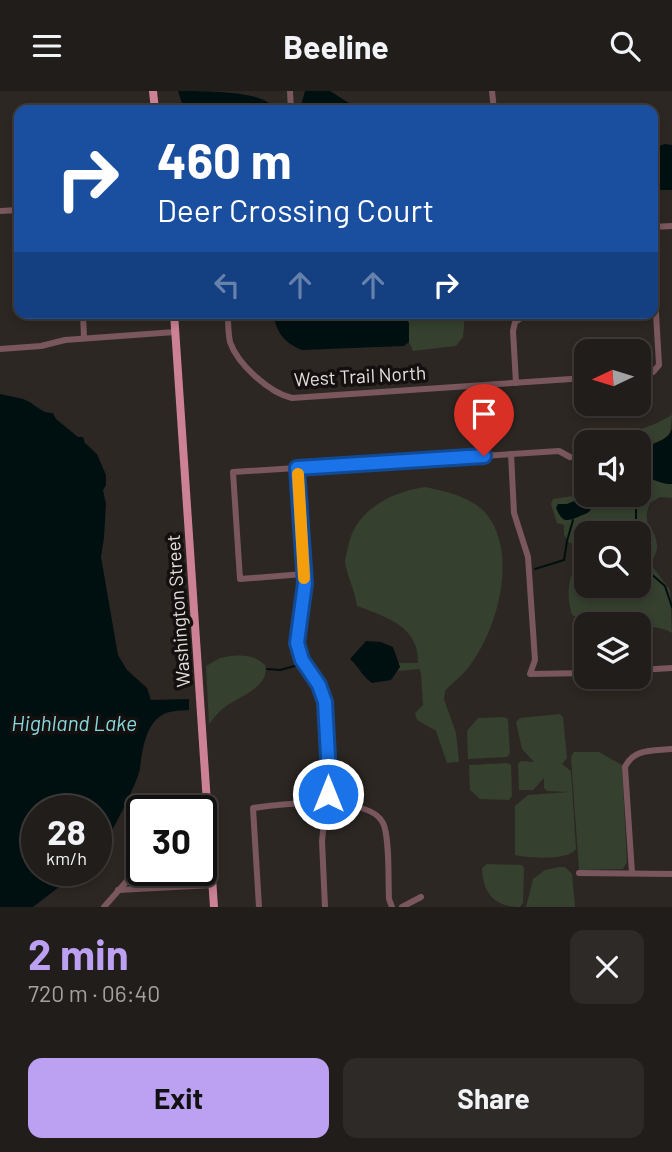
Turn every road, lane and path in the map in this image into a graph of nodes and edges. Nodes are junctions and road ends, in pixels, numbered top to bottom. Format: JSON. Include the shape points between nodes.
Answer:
{"nodes":[{"id":1,"x":83,"y":319,"type":"edge"},
{"id":2,"x":174,"y":319,"type":"edge"},
{"id":3,"x":228,"y":319,"type":"edge"},
{"id":4,"x":519,"y":319,"type":"edge"},
{"id":5,"x":656,"y":319,"type":"edge"},
{"id":6,"x":175,"y":332,"type":"junction"},
{"id":7,"x":84,"y":338,"type":"junction"},
{"id":8,"x":0,"y":349,"type":"edge"},
{"id":9,"x":651,"y":372,"type":"edge"},
{"id":10,"x":574,"y":379,"type":"edge"},
{"id":11,"x":516,"y":383,"type":"junction"},
{"id":12,"x":511,"y":454,"type":"junction"},
{"id":13,"x":570,"y":457,"type":"dead end"},
{"id":14,"x":297,"y":468,"type":"junction"},
{"id":15,"x":304,"y":574,"type":"junction"},
{"id":16,"x":672,"y":668,"type":"edge"},
{"id":17,"x":651,"y":669,"type":"edge"},
{"id":18,"x":574,"y":673,"type":"edge"},
{"id":19,"x":672,"y":749,"type":"edge"},
{"id":20,"x":206,"y":795,"type":"edge"},
{"id":21,"x":327,"y":804,"type":"junction"},
{"id":22,"x":579,"y":873,"type":"dead end"},
{"id":23,"x":632,"y":873,"type":"junction"},
{"id":24,"x":672,"y":874,"type":"edge"},
{"id":25,"x":126,"y":879,"type":"edge"},
{"id":26,"x":197,"y":886,"type":"edge"},
{"id":27,"x":213,"y":886,"type":"edge"},
{"id":28,"x":118,"y":891,"type":"junction"},
{"id":29,"x":421,"y":897,"type":"dead end"},
{"id":30,"x":105,"y":906,"type":"edge"},
{"id":31,"x":214,"y":907,"type":"edge"},
{"id":32,"x":259,"y":907,"type":"edge"},
{"id":33,"x":325,"y":907,"type":"edge"},
{"id":34,"x":392,"y":907,"type":"edge"},
{"id":35,"x":402,"y":907,"type":"edge"}],
"edges":[{"from":1,"to":7,"type":"street"},
{"from":2,"to":6,"type":"main road","name":"Washington Street"},
{"from":3,"to":11,"type":"street","name":"West Trail North","via":[[230,341],[239,357],[263,383],[286,397]]},
{"from":4,"to":11,"type":"street","via":[[513,331]]},
{"from":5,"to":9,"type":"street","via":[[659,365]]},
{"from":6,"to":7,"type":"street"},
{"from":6,"to":20,"type":"main road","name":"Washington Street"},
{"from":7,"to":8,"type":"street"},
{"from":10,"to":11,"type":"street","name":"West Trail North"},
{"from":12,"to":13,"type":"street","via":[[559,451]]},
{"from":12,"to":14,"type":"street"},
{"from":12,"to":18,"type":"street","via":[[514,513],[528,557],[535,666],[530,674]]},
{"from":14,"to":15,"type":"street"},
{"from":14,"to":15,"type":"street","via":[[233,472],[235,507],[240,579]]},
{"from":15,"to":21,"type":"street","via":[[297,643],[325,702]]},
{"from":16,"to":17,"type":"street"},
{"from":19,"to":23,"type":"street","via":[[638,752],[625,767]]},
{"from":21,"to":32,"type":"street","via":[[253,809]]},
{"from":21,"to":33,"type":"street","via":[[321,855]]},
{"from":21,"to":34,"type":"street","via":[[367,810],[383,822]]},
{"from":22,"to":23,"type":"street"},
{"from":23,"to":24,"type":"street"},
{"from":25,"to":28,"type":"street"},
{"from":26,"to":28,"type":"street"},
{"from":27,"to":31,"type":"main road","name":"Washington Street"},
{"from":28,"to":30,"type":"street"},
{"from":29,"to":35,"type":"street"}]}
